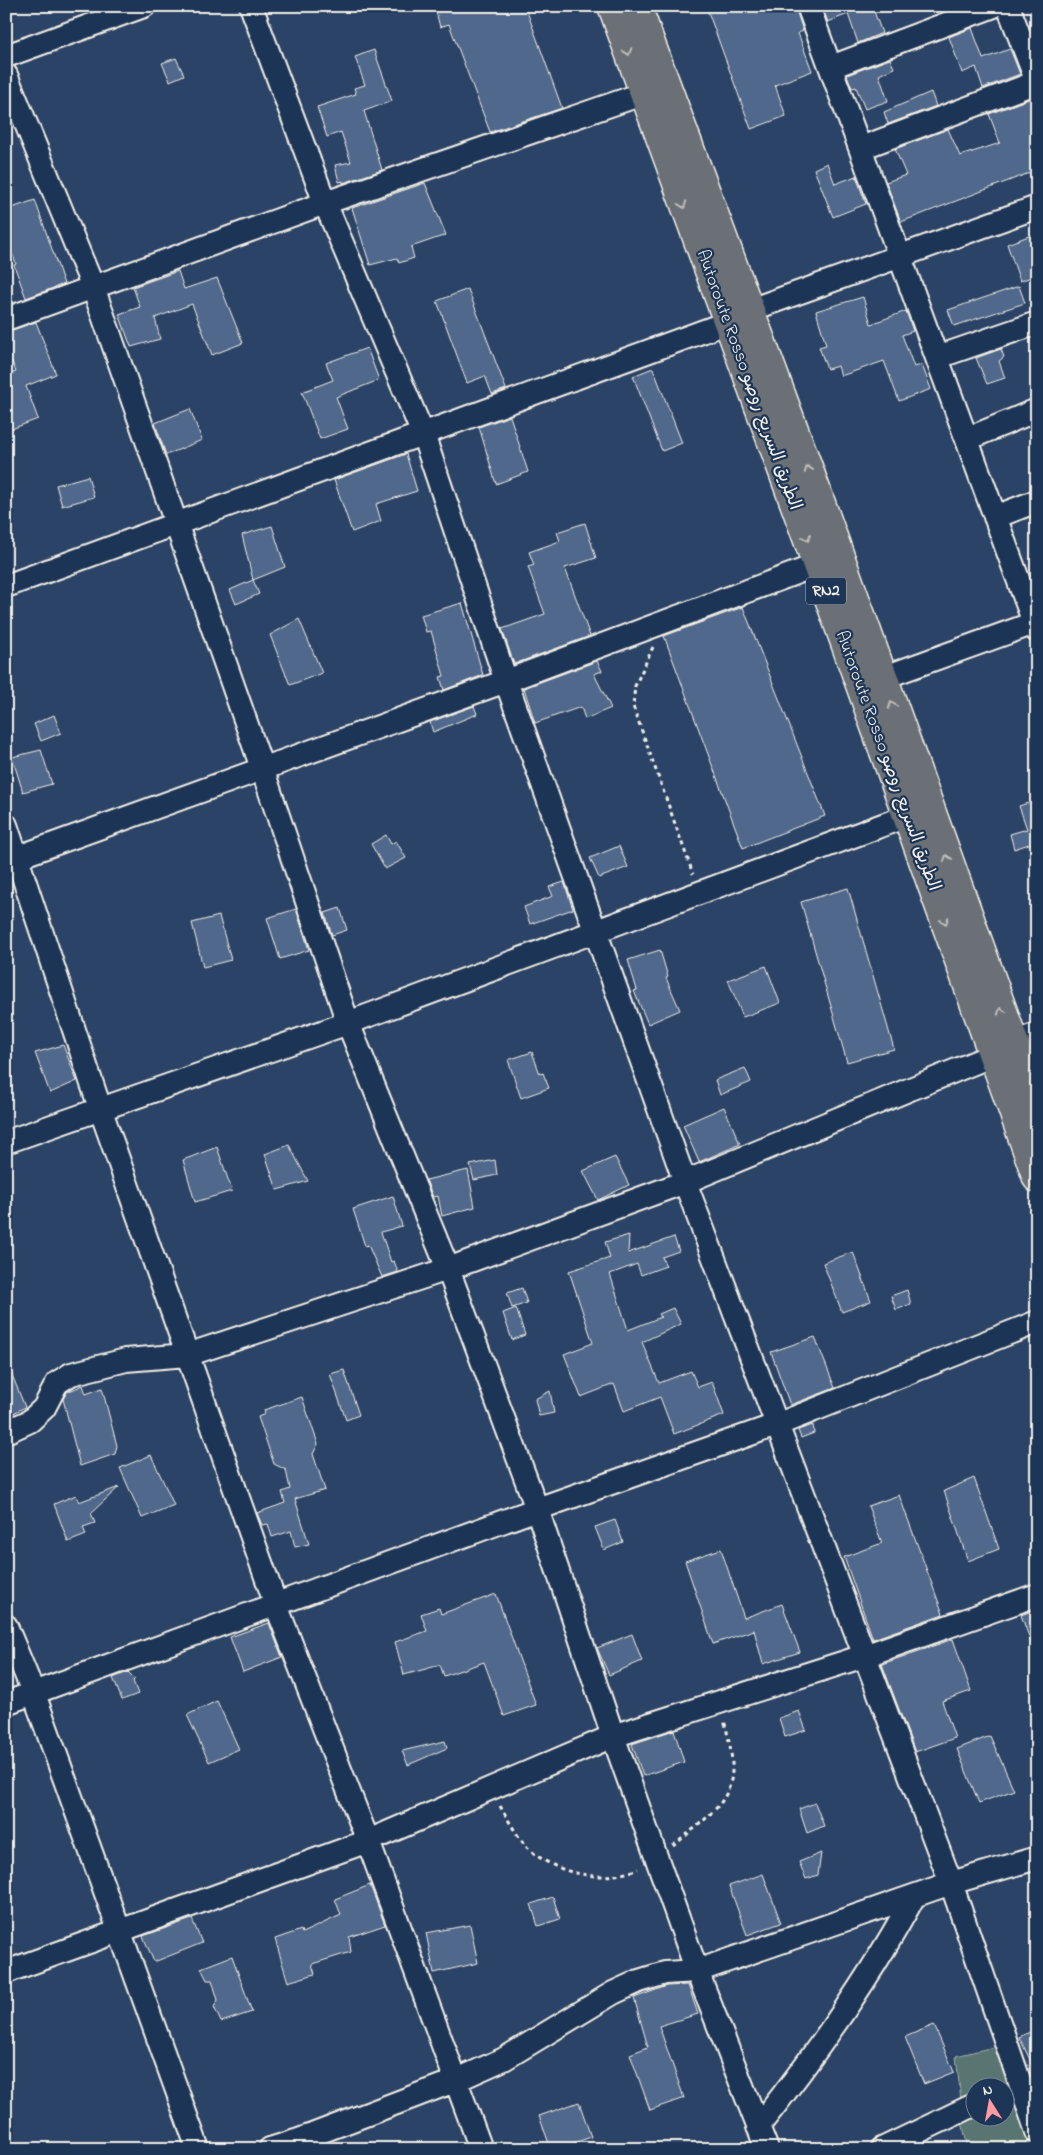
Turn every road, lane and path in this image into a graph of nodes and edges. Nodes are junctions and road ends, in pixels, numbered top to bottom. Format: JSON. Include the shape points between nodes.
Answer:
{"nodes":[{"id":1,"x":144,"y":6,"type":"edge"},
{"id":2,"x":251,"y":6,"type":"edge"},
{"id":3,"x":612,"y":6,"type":"edge"},
{"id":4,"x":637,"y":6,"type":"edge"},
{"id":5,"x":808,"y":6,"type":"edge"},
{"id":6,"x":994,"y":6,"type":"edge"},
{"id":7,"x":1008,"y":6,"type":"edge"},
{"id":8,"x":6,"y":56,"type":"edge"},
{"id":9,"x":831,"y":67,"type":"junction"},
{"id":10,"x":6,"y":75,"type":"edge"},
{"id":11,"x":1037,"y":82,"type":"edge"},
{"id":12,"x":642,"y":94,"type":"junction"},
{"id":13,"x":861,"y":148,"type":"junction"},
{"id":14,"x":325,"y":203,"type":"junction"},
{"id":15,"x":1037,"y":207,"type":"edge"},
{"id":16,"x":901,"y":256,"type":"junction"},
{"id":17,"x":93,"y":287,"type":"junction"},
{"id":18,"x":750,"y":310,"type":"junction"},
{"id":19,"x":6,"y":319,"type":"edge"},
{"id":20,"x":726,"y":323,"type":"junction"},
{"id":21,"x":1037,"y":323,"type":"edge"},
{"id":22,"x":938,"y":357,"type":"junction"},
{"id":23,"x":1037,"y":410,"type":"edge"},
{"id":24,"x":423,"y":434,"type":"junction"},
{"id":25,"x":967,"y":439,"type":"junction"},
{"id":26,"x":1037,"y":501,"type":"edge"},
{"id":27,"x":995,"y":517,"type":"junction"},
{"id":28,"x":176,"y":523,"type":"junction"},
{"id":29,"x":817,"y":565,"type":"junction"},
{"id":30,"x":6,"y":586,"type":"edge"},
{"id":31,"x":657,"y":624,"type":"junction"},
{"id":32,"x":1036,"y":626,"type":"edge"},
{"id":33,"x":882,"y":678,"type":"junction"},
{"id":34,"x":506,"y":681,"type":"junction"},
{"id":35,"x":262,"y":768,"type":"junction"},
{"id":36,"x":907,"y":816,"type":"junction"},
{"id":37,"x":6,"y":825,"type":"edge"},
{"id":38,"x":18,"y":857,"type":"junction"},
{"id":39,"x":700,"y":893,"type":"junction"},
{"id":40,"x":595,"y":932,"type":"junction"},
{"id":41,"x":348,"y":1023,"type":"junction"},
{"id":42,"x":1014,"y":1044,"type":"edge"},
{"id":43,"x":1037,"y":1106,"type":"edge"},
{"id":44,"x":100,"y":1108,"type":"junction"},
{"id":45,"x":6,"y":1142,"type":"edge"},
{"id":46,"x":1037,"y":1178,"type":"edge"},
{"id":47,"x":684,"y":1182,"type":"junction"},
{"id":48,"x":448,"y":1269,"type":"junction"},
{"id":49,"x":1037,"y":1322,"type":"edge"},
{"id":50,"x":187,"y":1355,"type":"junction"},
{"id":51,"x":776,"y":1426,"type":"junction"},
{"id":52,"x":6,"y":1432,"type":"edge"},
{"id":53,"x":537,"y":1509,"type":"junction"},
{"id":54,"x":1037,"y":1595,"type":"edge"},
{"id":55,"x":276,"y":1605,"type":"junction"},
{"id":56,"x":6,"y":1626,"type":"edge"},
{"id":57,"x":864,"y":1656,"type":"junction"},
{"id":58,"x":34,"y":1694,"type":"junction"},
{"id":59,"x":6,"y":1703,"type":"edge"},
{"id":60,"x":613,"y":1736,"type":"junction"},
{"id":61,"x":368,"y":1840,"type":"junction"},
{"id":62,"x":1037,"y":1858,"type":"edge"},
{"id":63,"x":950,"y":1883,"type":"junction"},
{"id":64,"x":913,"y":1898,"type":"junction"},
{"id":65,"x":119,"y":1931,"type":"junction"},
{"id":66,"x":697,"y":1971,"type":"junction"},
{"id":67,"x":6,"y":1972,"type":"edge"},
{"id":68,"x":457,"y":2080,"type":"junction"},
{"id":69,"x":1021,"y":2090,"type":"edge"},
{"id":70,"x":966,"y":2109,"type":"edge"},
{"id":71,"x":758,"y":2127,"type":"junction"},
{"id":72,"x":1037,"y":2132,"type":"edge"},
{"id":73,"x":198,"y":2149,"type":"edge"},
{"id":74,"x":270,"y":2149,"type":"edge"},
{"id":75,"x":481,"y":2149,"type":"edge"},
{"id":76,"x":767,"y":2149,"type":"edge"},
{"id":77,"x":882,"y":2149,"type":"edge"}],
"edges":[{"from":1,"to":8,"type":"street"},
{"from":2,"to":14,"type":"street"},
{"from":3,"to":12,"type":"highway","name":"Autoroute Rosso الطريق السريع روصو","number":"RN2","one_way":true},
{"from":4,"to":18,"type":"highway","name":"Autoroute Rosso الطريق السريع روصو","number":"RN2"},
{"from":5,"to":9,"type":"street"},
{"from":6,"to":9,"type":"street"},
{"from":7,"to":11,"type":"street"},
{"from":9,"to":13,"type":"street"},
{"from":10,"to":17,"type":"street"},
{"from":11,"to":13,"type":"street"},
{"from":12,"to":14,"type":"street"},
{"from":12,"to":20,"type":"highway","name":"Autoroute Rosso الطريق السريع روصو","number":"RN2","one_way":true},
{"from":13,"to":16,"type":"street"},
{"from":14,"to":17,"type":"street"},
{"from":14,"to":24,"type":"street"},
{"from":15,"to":16,"type":"street"},
{"from":16,"to":18,"type":"street"},
{"from":16,"to":22,"type":"street"},
{"from":17,"to":19,"type":"street"},
{"from":17,"to":28,"type":"street"},
{"from":33,"to":18,"type":"highway","name":"Autoroute Rosso الطريق السريع روصو","number":"RN2","one_way":true},
{"from":20,"to":24,"type":"street"},
{"from":20,"to":29,"type":"highway","name":"Autoroute Rosso الطريق السريع روصو","number":"RN2","one_way":true},
{"from":21,"to":22,"type":"street"},
{"from":22,"to":25,"type":"street"},
{"from":23,"to":25,"type":"street"},
{"from":24,"to":28,"type":"street"},
{"from":24,"to":34,"type":"street"},
{"from":25,"to":27,"type":"street"},
{"from":26,"to":27,"type":"street"},
{"from":27,"to":32,"type":"street"},
{"from":28,"to":30,"type":"street"},
{"from":28,"to":35,"type":"street"},
{"from":29,"to":31,"type":"street"},
{"from":29,"to":36,"type":"highway","name":"Autoroute Rosso الطريق السريع روصو","number":"RN2"},
{"from":31,"to":34,"type":"street"},
{"from":31,"to":39,"type":"path","via":[[651,655],[635,686],[633,706]]},
{"from":32,"to":33,"type":"street"},
{"from":42,"to":33,"type":"highway","name":"Autoroute Rosso الطريق السريع روصو","number":"RN2","one_way":true},
{"from":34,"to":35,"type":"street"},
{"from":34,"to":40,"type":"street"},
{"from":35,"to":38,"type":"street"},
{"from":35,"to":41,"type":"street"},
{"from":36,"to":39,"type":"street"},
{"from":36,"to":42,"type":"highway","name":"Autoroute Rosso الطريق السريع روصو","number":"RN2","one_way":true},
{"from":37,"to":38,"type":"street"},
{"from":38,"to":44,"type":"street"},
{"from":39,"to":40,"type":"street"},
{"from":40,"to":41,"type":"street"},
{"from":40,"to":47,"type":"street"},
{"from":41,"to":44,"type":"street"},
{"from":41,"to":48,"type":"street"},
{"from":42,"to":43,"type":"highway","name":"Autoroute Rosso الطريق السريع روصو","number":"RN2"},
{"from":42,"to":46,"type":"highway","name":"Autoroute Rosso الطريق السريع روصو","number":"RN2"},
{"from":42,"to":47,"type":"street"},
{"from":44,"to":45,"type":"street"},
{"from":44,"to":50,"type":"street"},
{"from":47,"to":48,"type":"street"},
{"from":47,"to":51,"type":"street"},
{"from":48,"to":50,"type":"street"},
{"from":48,"to":53,"type":"street"},
{"from":49,"to":51,"type":"street"},
{"from":50,"to":52,"type":"street","via":[[126,1360],[71,1374],[57,1383],[44,1408],[30,1421]]},
{"from":50,"to":55,"type":"street"},
{"from":51,"to":53,"type":"street"},
{"from":51,"to":57,"type":"street"},
{"from":53,"to":55,"type":"street"},
{"from":53,"to":60,"type":"street"},
{"from":54,"to":57,"type":"street"},
{"from":55,"to":58,"type":"street"},
{"from":55,"to":61,"type":"street"},
{"from":56,"to":58,"type":"street"},
{"from":57,"to":60,"type":"street"},
{"from":57,"to":63,"type":"street"},
{"from":58,"to":59,"type":"street"},
{"from":58,"to":65,"type":"street"},
{"from":60,"to":61,"type":"street"},
{"from":60,"to":66,"type":"street"},
{"from":61,"to":65,"type":"street"},
{"from":61,"to":68,"type":"street"},
{"from":62,"to":63,"type":"street"},
{"from":63,"to":64,"type":"street"},
{"from":63,"to":69,"type":"street"},
{"from":64,"to":66,"type":"street"},
{"from":64,"to":71,"type":"street","via":[[886,1948],[825,2040]]},
{"from":65,"to":67,"type":"street"},
{"from":65,"to":73,"type":"street"},
{"from":66,"to":68,"type":"street","via":[[665,1973],[639,1981],[504,2058]]},
{"from":66,"to":71,"type":"street"},
{"from":68,"to":74,"type":"street"},
{"from":68,"to":75,"type":"street"},
{"from":69,"to":72,"type":"street"},
{"from":70,"to":77,"type":"street"},
{"from":71,"to":76,"type":"street"}]}
